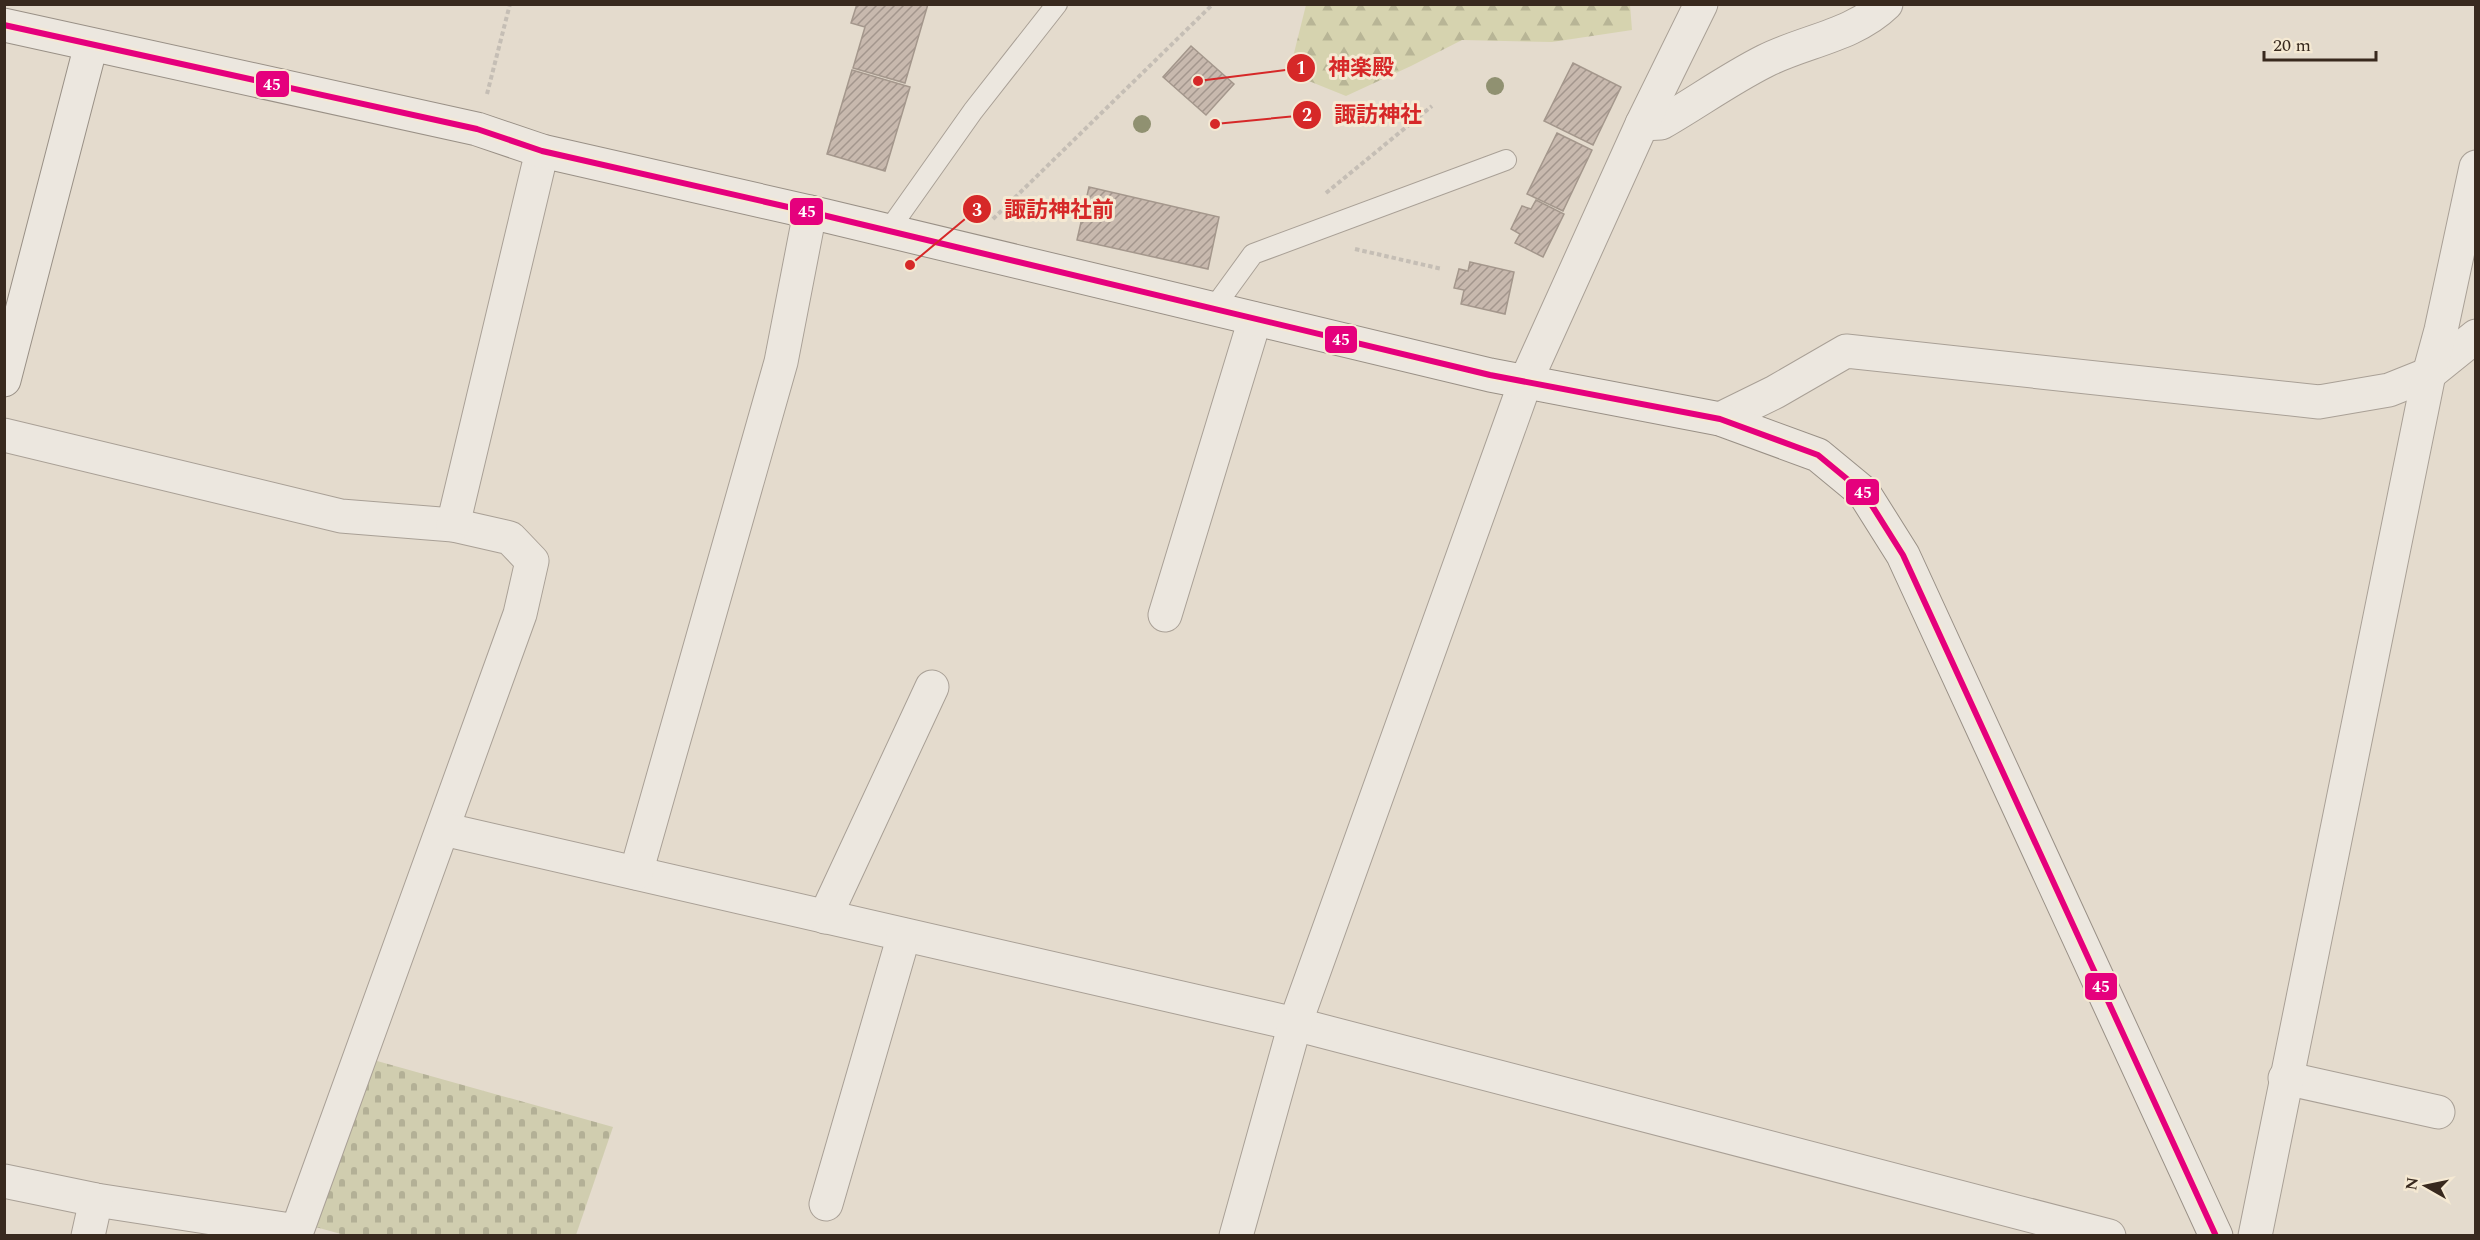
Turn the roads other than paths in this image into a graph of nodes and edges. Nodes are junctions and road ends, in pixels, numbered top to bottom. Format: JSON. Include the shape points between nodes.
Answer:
{"nodes":[{"id":1,"x":1058,"y":4,"type":"edge"},
{"id":2,"x":1701,"y":4,"type":"edge"},
{"id":3,"x":1886,"y":4,"type":"edge"},
{"id":4,"x":4,"y":25,"type":"edge"},
{"id":5,"x":91,"y":45,"type":"junction"},
{"id":6,"x":1642,"y":124,"type":"junction"},
{"id":7,"x":542,"y":151,"type":"junction"},
{"id":8,"x":1506,"y":160,"type":"dead end"},
{"id":9,"x":2475,"y":167,"type":"edge"},
{"id":10,"x":810,"y":212,"type":"junction"},
{"id":11,"x":888,"y":231,"type":"junction"},
{"id":12,"x":1213,"y":309,"type":"junction"},
{"id":13,"x":1255,"y":319,"type":"junction"},
{"id":14,"x":2475,"y":336,"type":"edge"},
{"id":15,"x":2429,"y":374,"type":"junction"},
{"id":16,"x":4,"y":380,"type":"edge"},
{"id":17,"x":1525,"y":383,"type":"junction"},
{"id":18,"x":1720,"y":419,"type":"junction"},
{"id":19,"x":4,"y":435,"type":"edge"},
{"id":20,"x":453,"y":525,"type":"junction"},
{"id":21,"x":1165,"y":615,"type":"dead end"},
{"id":22,"x":932,"y":687,"type":"dead end"},
{"id":23,"x":442,"y":829,"type":"junction"},
{"id":24,"x":636,"y":873,"type":"junction"},
{"id":25,"x":825,"y":916,"type":"junction"},
{"id":26,"x":904,"y":935,"type":"junction"},
{"id":27,"x":1295,"y":1024,"type":"junction"},
{"id":28,"x":2285,"y":1078,"type":"junction"},
{"id":29,"x":2438,"y":1112,"type":"dead end"},
{"id":30,"x":4,"y":1181,"type":"edge"},
{"id":31,"x":96,"y":1200,"type":"junction"},
{"id":32,"x":826,"y":1204,"type":"dead end"},
{"id":33,"x":304,"y":1234,"type":"edge"},
{"id":34,"x":88,"y":1236,"type":"edge"},
{"id":35,"x":1236,"y":1236,"type":"edge"},
{"id":36,"x":2109,"y":1236,"type":"edge"},
{"id":37,"x":2216,"y":1236,"type":"edge"},
{"id":38,"x":2255,"y":1236,"type":"edge"}],
"edges":[{"from":1,"to":11,"type":"lane","via":[[973,111]]},
{"from":2,"to":6,"type":"street"},
{"from":3,"to":6,"type":"street","via":[[1832,36],[1766,60],[1661,123]]},
{"from":4,"to":5,"type":"street"},
{"from":5,"to":7,"type":"street","via":[[477,129]]},
{"from":5,"to":16,"type":"street"},
{"from":6,"to":17,"type":"street"},
{"from":7,"to":10,"type":"street"},
{"from":7,"to":20,"type":"street"},
{"from":8,"to":12,"type":"lane","via":[[1253,254]]},
{"from":9,"to":15,"type":"street"},
{"from":10,"to":11,"type":"street"},
{"from":10,"to":24,"type":"street","via":[[781,362]]},
{"from":11,"to":12,"type":"street"},
{"from":12,"to":13,"type":"street"},
{"from":13,"to":17,"type":"street"},
{"from":13,"to":21,"type":"street"},
{"from":14,"to":15,"type":"street"},
{"from":15,"to":18,"type":"street","via":[[2389,390],[2319,402],[1845,351]]},
{"from":15,"to":28,"type":"street"},
{"from":17,"to":18,"type":"street"},
{"from":17,"to":27,"type":"street"},
{"from":18,"to":37,"type":"street","via":[[1818,455],[1864,493],[1903,555]]},
{"from":19,"to":20,"type":"street","via":[[341,516]]},
{"from":20,"to":23,"type":"street","via":[[510,538],[532,561],[520,614]]},
{"from":22,"to":25,"type":"street"},
{"from":23,"to":24,"type":"street"},
{"from":23,"to":33,"type":"street"},
{"from":24,"to":25,"type":"street"},
{"from":25,"to":26,"type":"street"},
{"from":26,"to":27,"type":"street"},
{"from":26,"to":32,"type":"street"},
{"from":27,"to":35,"type":"street"},
{"from":27,"to":36,"type":"street"},
{"from":28,"to":29,"type":"street"},
{"from":28,"to":38,"type":"street"},
{"from":30,"to":31,"type":"street"},
{"from":31,"to":33,"type":"street"},
{"from":31,"to":34,"type":"street"}]}
